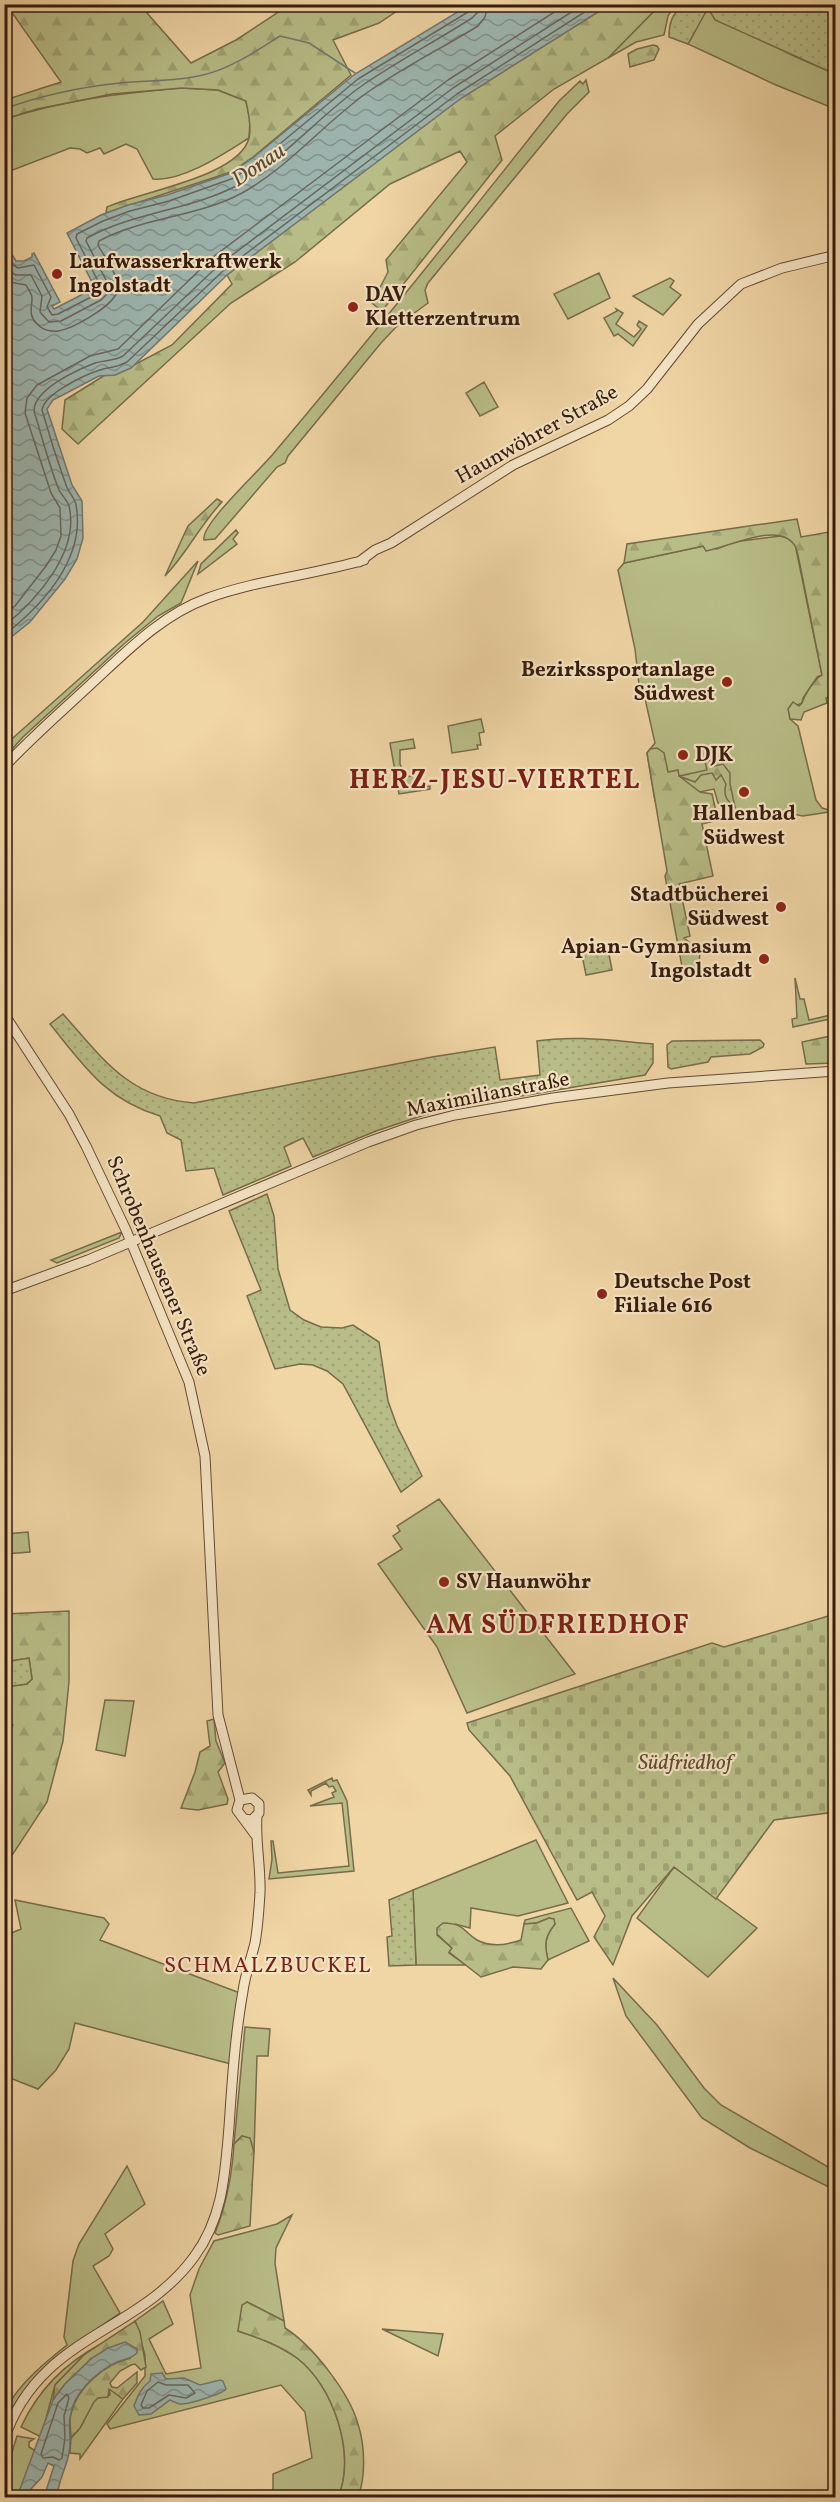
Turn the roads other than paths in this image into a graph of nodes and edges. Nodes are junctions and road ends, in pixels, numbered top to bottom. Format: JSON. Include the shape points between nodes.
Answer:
{"nodes":[{"id":1,"x":836,"y":255,"type":"edge"},
{"id":2,"x":4,"y":767,"type":"edge"},
{"id":3,"x":4,"y":1014,"type":"edge"},
{"id":4,"x":836,"y":1071,"type":"edge"},
{"id":5,"x":132,"y":1242,"type":"junction"},
{"id":6,"x":4,"y":1291,"type":"edge"},
{"id":7,"x":245,"y":1799,"type":"junction"},
{"id":8,"x":257,"y":1816,"type":"junction"},
{"id":9,"x":244,"y":1820,"type":"junction"},
{"id":10,"x":258,"y":1838,"type":"junction"},
{"id":11,"x":5,"y":2437,"type":"edge"}],
"edges":[{"from":1,"to":2,"type":"street","name":"Haunwöhrer Straße","via":[[782,268],[741,284],[698,324],[629,406],[513,465],[378,555],[221,594],[180,611],[140,640]]},
{"from":3,"to":5,"type":"street","name":"Schrobenhausener Straße","via":[[79,1131]]},
{"from":4,"to":5,"type":"street","name":"Maximilianstraße","via":[[668,1083],[455,1115],[368,1142]]},
{"from":5,"to":6,"type":"street","name":"Maximilianstraße"},
{"from":5,"to":7,"type":"street","name":"Schrobenhausener Straße","via":[[181,1359],[201,1432],[218,1715],[231,1769]]},
{"from":7,"to":8,"type":"street","via":[[259,1804]]},
{"from":7,"to":9,"type":"street","via":[[237,1810]]},
{"from":8,"to":9,"type":"street"},
{"from":8,"to":10,"type":"street"},
{"from":9,"to":10,"type":"street"},
{"from":10,"to":11,"type":"street","via":[[258,1921],[243,1991],[226,2174],[217,2213],[194,2258],[168,2285],[66,2353],[46,2371],[18,2408]]}]}
